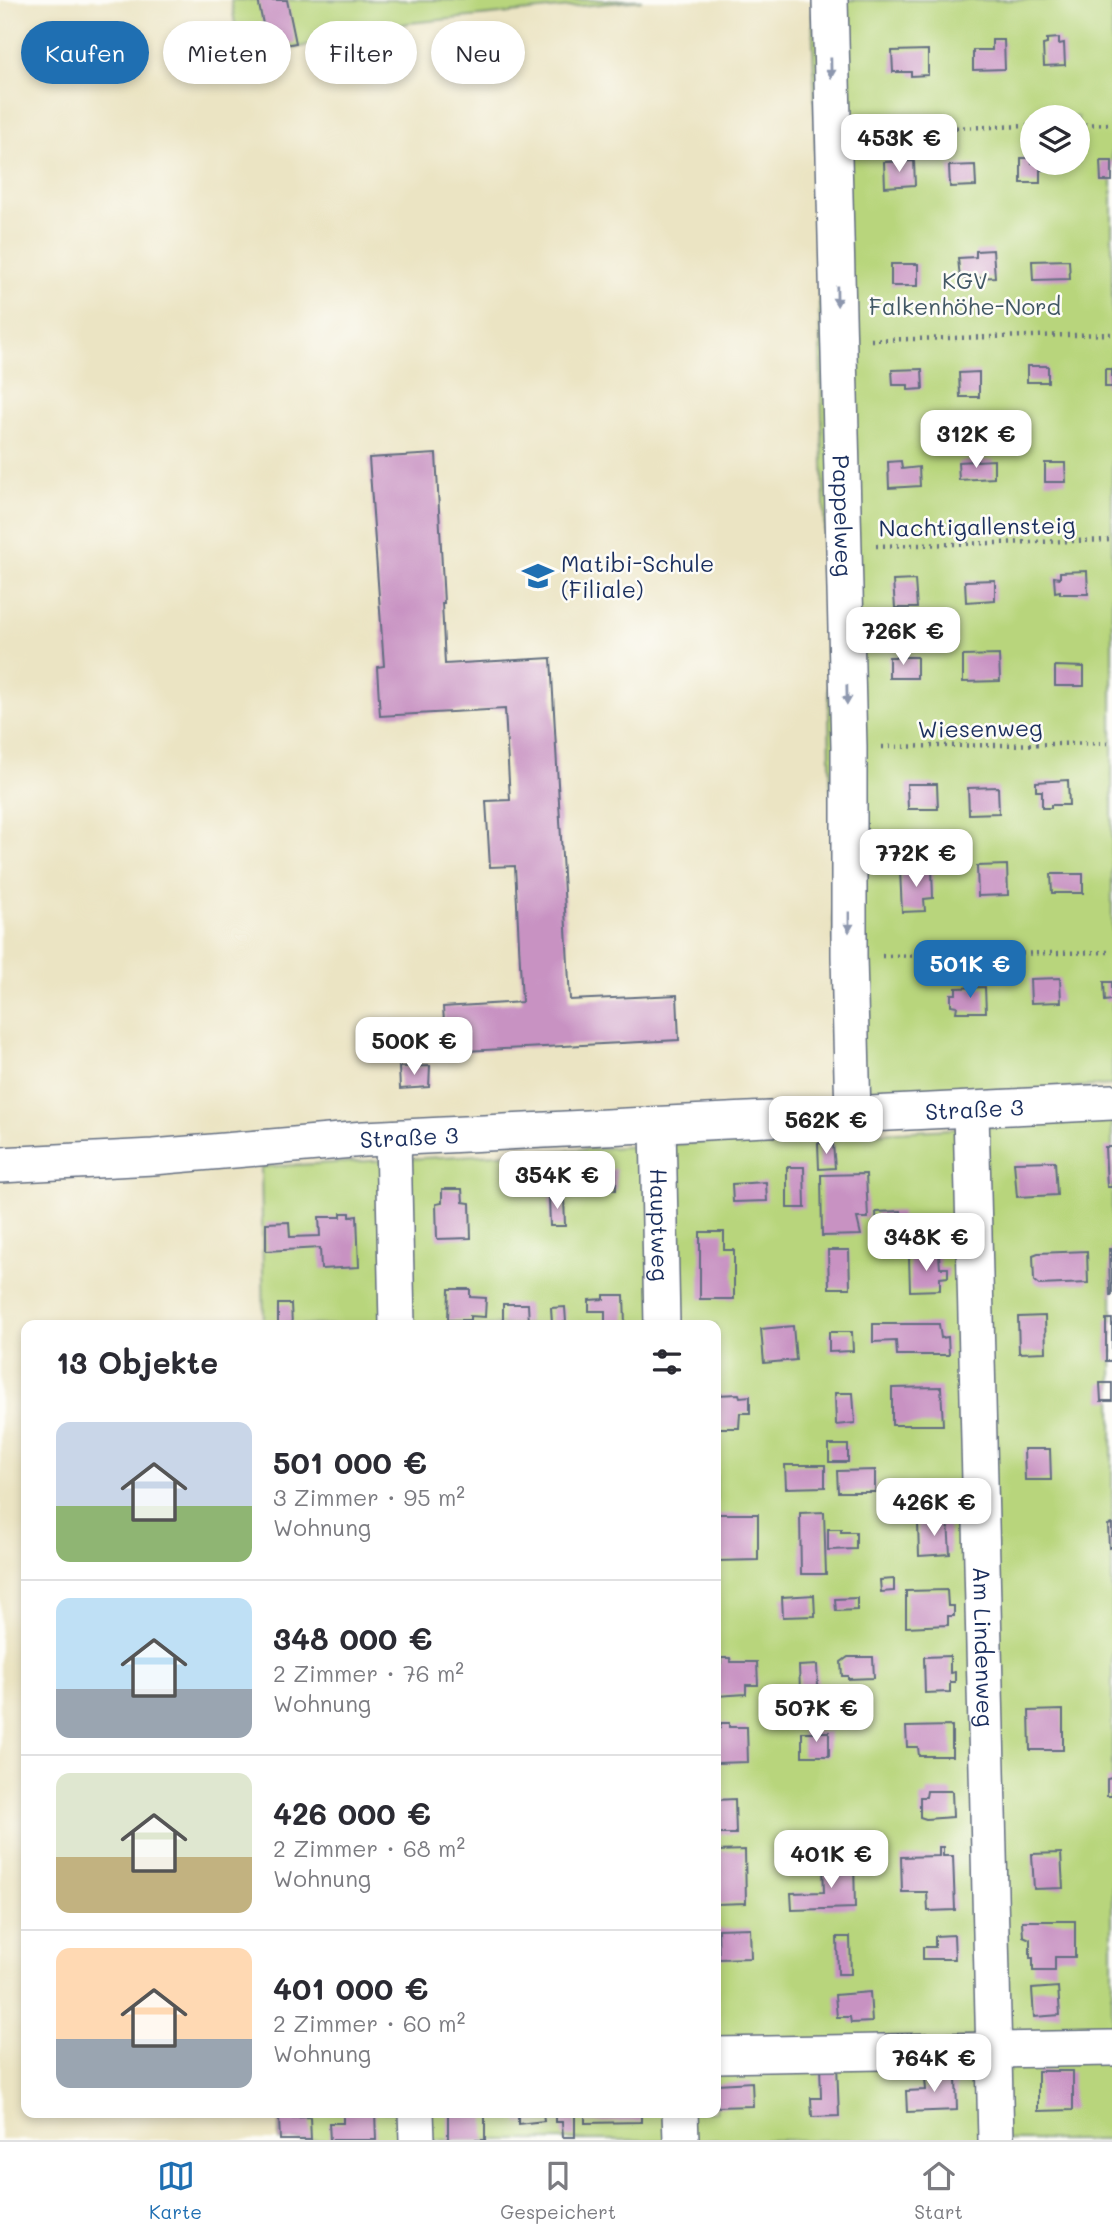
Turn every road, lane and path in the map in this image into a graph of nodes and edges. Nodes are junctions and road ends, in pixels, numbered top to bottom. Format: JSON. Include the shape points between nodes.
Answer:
{"nodes":[{"id":1,"x":830,"y":0,"type":"edge"},
{"id":2,"x":1112,"y":124,"type":"edge"},
{"id":3,"x":1090,"y":125,"type":"edge"},
{"id":4,"x":1020,"y":126,"type":"edge"},
{"id":5,"x":833,"y":131,"type":"junction"},
{"id":6,"x":1112,"y":334,"type":"edge"},
{"id":7,"x":838,"y":341,"type":"junction"},
{"id":8,"x":1112,"y":540,"type":"edge"},
{"id":9,"x":844,"y":547,"type":"junction"},
{"id":10,"x":1112,"y":743,"type":"edge"},
{"id":11,"x":849,"y":747,"type":"junction"},
{"id":12,"x":1112,"y":952,"type":"edge"},
{"id":13,"x":849,"y":956,"type":"junction"},
{"id":14,"x":1112,"y":1102,"type":"edge"},
{"id":15,"x":971,"y":1111,"type":"junction"},
{"id":16,"x":853,"y":1115,"type":"junction"},
{"id":17,"x":658,"y":1125,"type":"junction"},
{"id":18,"x":393,"y":1138,"type":"junction"},
{"id":19,"x":0,"y":1165,"type":"edge"},
{"id":20,"x":397,"y":1320,"type":"edge"},
{"id":21,"x":662,"y":1320,"type":"edge"},
{"id":22,"x":1112,"y":2048,"type":"edge"},
{"id":23,"x":994,"y":2050,"type":"junction"},
{"id":24,"x":721,"y":2055,"type":"edge"},
{"id":25,"x":416,"y":2118,"type":"edge"},
{"id":26,"x":680,"y":2118,"type":"edge"},
{"id":27,"x":417,"y":2140,"type":"edge"},
{"id":28,"x":681,"y":2140,"type":"edge"},
{"id":29,"x":996,"y":2140,"type":"edge"}],
"edges":[{"from":1,"to":5,"type":"street","name":"Pappelweg","one_way":true},
{"from":2,"to":3,"type":"path"},
{"from":4,"to":5,"type":"path"},
{"from":5,"to":7,"type":"street","name":"Pappelweg","one_way":true},
{"from":6,"to":7,"type":"path"},
{"from":7,"to":9,"type":"street","name":"Pappelweg"},
{"from":8,"to":9,"type":"path","name":"Nachtigallensteig"},
{"from":9,"to":11,"type":"street","name":"Pappelweg","one_way":true},
{"from":10,"to":11,"type":"path","name":"Wiesenweg"},
{"from":11,"to":13,"type":"street","name":"Pappelweg","one_way":true},
{"from":12,"to":13,"type":"path"},
{"from":13,"to":16,"type":"street","name":"Pappelweg"},
{"from":14,"to":15,"type":"street","name":"Straße 3"},
{"from":15,"to":16,"type":"street","name":"Straße 3"},
{"from":15,"to":23,"type":"street","name":"Am Lindenweg"},
{"from":16,"to":17,"type":"street","name":"Straße 3"},
{"from":17,"to":18,"type":"street","name":"Straße 3"},
{"from":17,"to":21,"type":"street","name":"Hauptweg"},
{"from":18,"to":19,"type":"street","name":"Straße 3"},
{"from":18,"to":20,"type":"street"},
{"from":22,"to":23,"type":"street"},
{"from":23,"to":24,"type":"street"},
{"from":23,"to":29,"type":"street","name":"Am Lindenweg"},
{"from":25,"to":27,"type":"street"},
{"from":26,"to":28,"type":"street"}]}
